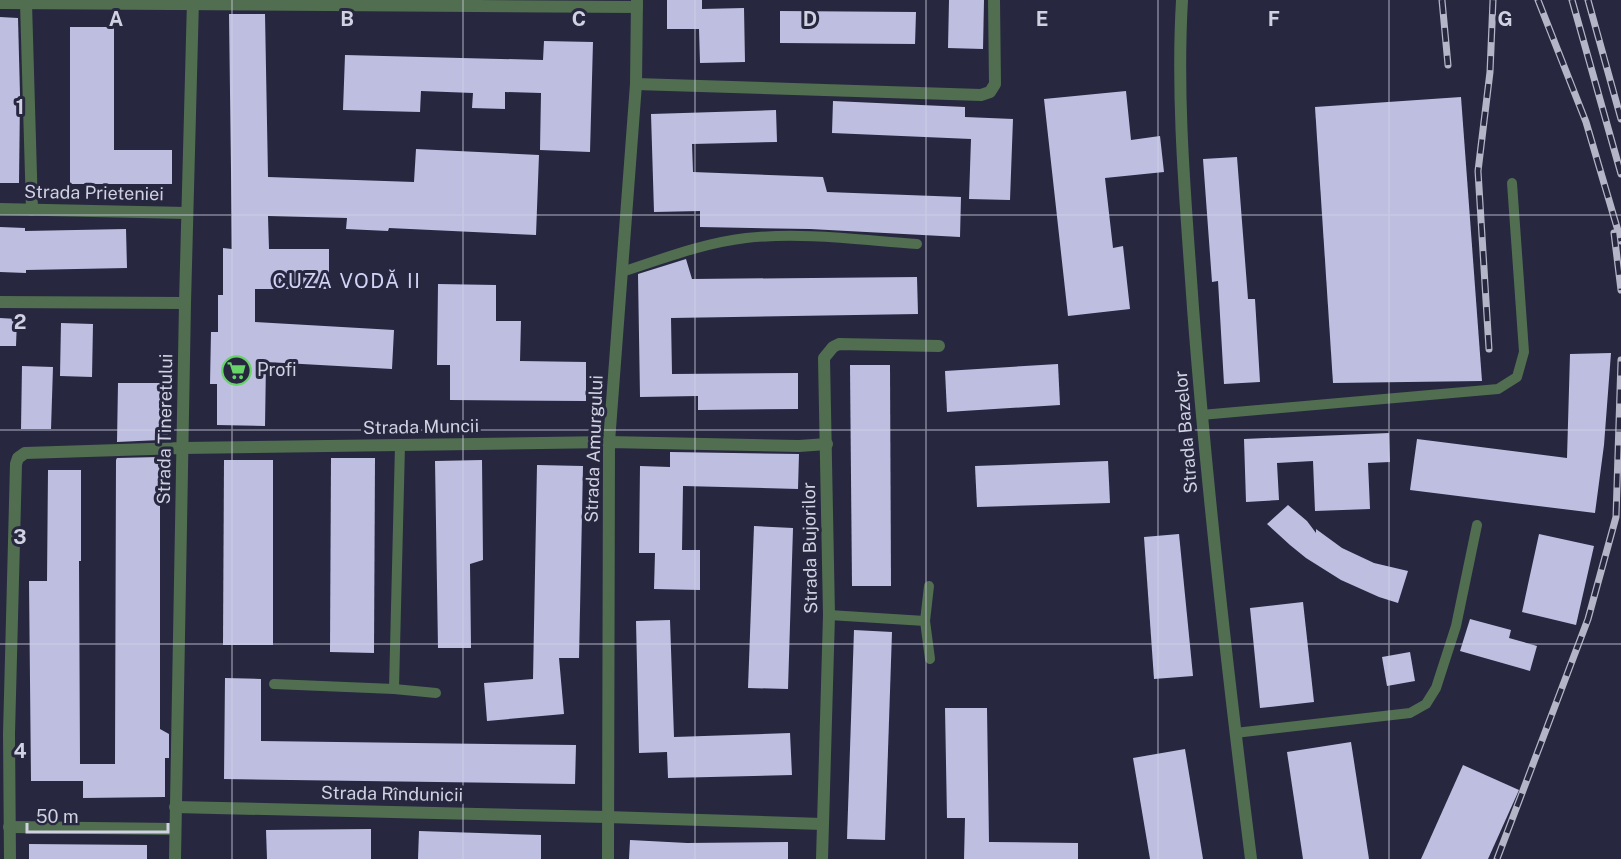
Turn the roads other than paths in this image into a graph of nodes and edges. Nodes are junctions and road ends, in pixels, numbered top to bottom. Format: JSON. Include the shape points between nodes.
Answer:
{"nodes":[{"id":1,"x":994,"y":0,"type":"edge"},
{"id":2,"x":1182,"y":0,"type":"edge"},
{"id":3,"x":193,"y":2,"type":"edge"},
{"id":4,"x":0,"y":3,"type":"edge"},
{"id":5,"x":26,"y":3,"type":"junction"},
{"id":6,"x":417,"y":3,"type":"edge"},
{"id":7,"x":637,"y":4,"type":"edge"},
{"id":8,"x":636,"y":84,"type":"junction"},
{"id":9,"x":1512,"y":183,"type":"dead end"},
{"id":10,"x":0,"y":209,"type":"edge"},
{"id":11,"x":32,"y":210,"type":"junction"},
{"id":12,"x":187,"y":213,"type":"junction"},
{"id":13,"x":916,"y":244,"type":"dead end"},
{"id":14,"x":622,"y":272,"type":"junction"},
{"id":15,"x":0,"y":303,"type":"edge"},
{"id":16,"x":185,"y":303,"type":"junction"},
{"id":17,"x":939,"y":346,"type":"dead end"},
{"id":18,"x":1201,"y":415,"type":"junction"},
{"id":19,"x":609,"y":442,"type":"junction"},
{"id":20,"x":826,"y":444,"type":"junction"},
{"id":21,"x":400,"y":445,"type":"junction"},
{"id":22,"x":182,"y":448,"type":"junction"},
{"id":23,"x":1477,"y":525,"type":"dead end"},
{"id":24,"x":929,"y":586,"type":"dead end"},
{"id":25,"x":829,"y":615,"type":"junction"},
{"id":26,"x":925,"y":621,"type":"junction"},
{"id":27,"x":930,"y":659,"type":"dead end"},
{"id":28,"x":274,"y":684,"type":"dead end"},
{"id":29,"x":394,"y":689,"type":"junction"},
{"id":30,"x":435,"y":693,"type":"dead end"},
{"id":31,"x":1235,"y":733,"type":"junction"},
{"id":32,"x":175,"y":807,"type":"junction"},
{"id":33,"x":608,"y":817,"type":"junction"},
{"id":34,"x":822,"y":824,"type":"junction"},
{"id":35,"x":9,"y":827,"type":"junction"},
{"id":36,"x":175,"y":829,"type":"junction"},
{"id":37,"x":10,"y":859,"type":"edge"},
{"id":38,"x":175,"y":859,"type":"edge"},
{"id":39,"x":608,"y":859,"type":"edge"},
{"id":40,"x":822,"y":859,"type":"edge"},
{"id":41,"x":1251,"y":859,"type":"edge"}],
"edges":[{"from":1,"to":8,"type":"street","via":[[995,84],[990,92],[981,95]]},
{"from":2,"to":18,"type":"street","name":"Strada Bazelor","via":[[1180,123]]},
{"from":3,"to":5,"type":"street"},
{"from":3,"to":6,"type":"street"},
{"from":3,"to":12,"type":"street","name":"Strada Tineretului"},
{"from":4,"to":5,"type":"street"},
{"from":5,"to":11,"type":"street"},
{"from":6,"to":7,"type":"street"},
{"from":7,"to":8,"type":"street","name":"Strada Amurgului"},
{"from":8,"to":14,"type":"street","name":"Strada Amurgului"},
{"from":9,"to":18,"type":"lane","via":[[1524,352],[1517,377],[1498,389]]},
{"from":10,"to":11,"type":"street","name":"Strada Prieteniei"},
{"from":11,"to":12,"type":"street","name":"Strada Prieteniei"},
{"from":12,"to":16,"type":"street","name":"Strada Tineretului"},
{"from":13,"to":14,"type":"lane","via":[[814,236],[746,238],[693,249]]},
{"from":14,"to":19,"type":"street","name":"Strada Amurgului"},
{"from":15,"to":16,"type":"street"},
{"from":16,"to":22,"type":"street","name":"Strada Tineretului"},
{"from":17,"to":20,"type":"street","name":"Strada Bujorilor","via":[[833,347],[824,358]]},
{"from":18,"to":31,"type":"street","name":"Strada Bazelor"},
{"from":19,"to":20,"type":"street","name":"Strada Muncii"},
{"from":19,"to":21,"type":"street","name":"Strada Muncii"},
{"from":19,"to":33,"type":"street","name":"Strada Amurgului"},
{"from":20,"to":25,"type":"street","name":"Strada Bujorilor"},
{"from":21,"to":22,"type":"street","name":"Strada Muncii"},
{"from":21,"to":29,"type":"lane"},
{"from":22,"to":32,"type":"street","name":"Strada Tineretului"},
{"from":22,"to":35,"type":"street","name":"Strada Muncii","via":[[25,453],[18,458]]},
{"from":23,"to":31,"type":"lane","via":[[1456,626],[1436,687],[1426,704],[1410,713]]},
{"from":24,"to":26,"type":"lane"},
{"from":25,"to":26,"type":"lane"},
{"from":25,"to":34,"type":"street","name":"Strada Bujorilor"},
{"from":26,"to":27,"type":"lane"},
{"from":28,"to":29,"type":"lane"},
{"from":29,"to":30,"type":"lane"},
{"from":31,"to":41,"type":"street","name":"Strada Bazelor"},
{"from":32,"to":33,"type":"street","name":"Strada Rîndunicii"},
{"from":32,"to":36,"type":"street","name":"Strada Tineretului"},
{"from":33,"to":34,"type":"street"},
{"from":33,"to":39,"type":"street","name":"Strada Amurgului"},
{"from":34,"to":40,"type":"street","name":"Strada Bujorilor"},
{"from":35,"to":36,"type":"street"},
{"from":35,"to":37,"type":"street"},
{"from":36,"to":38,"type":"street","name":"Strada Tineretului"}]}
